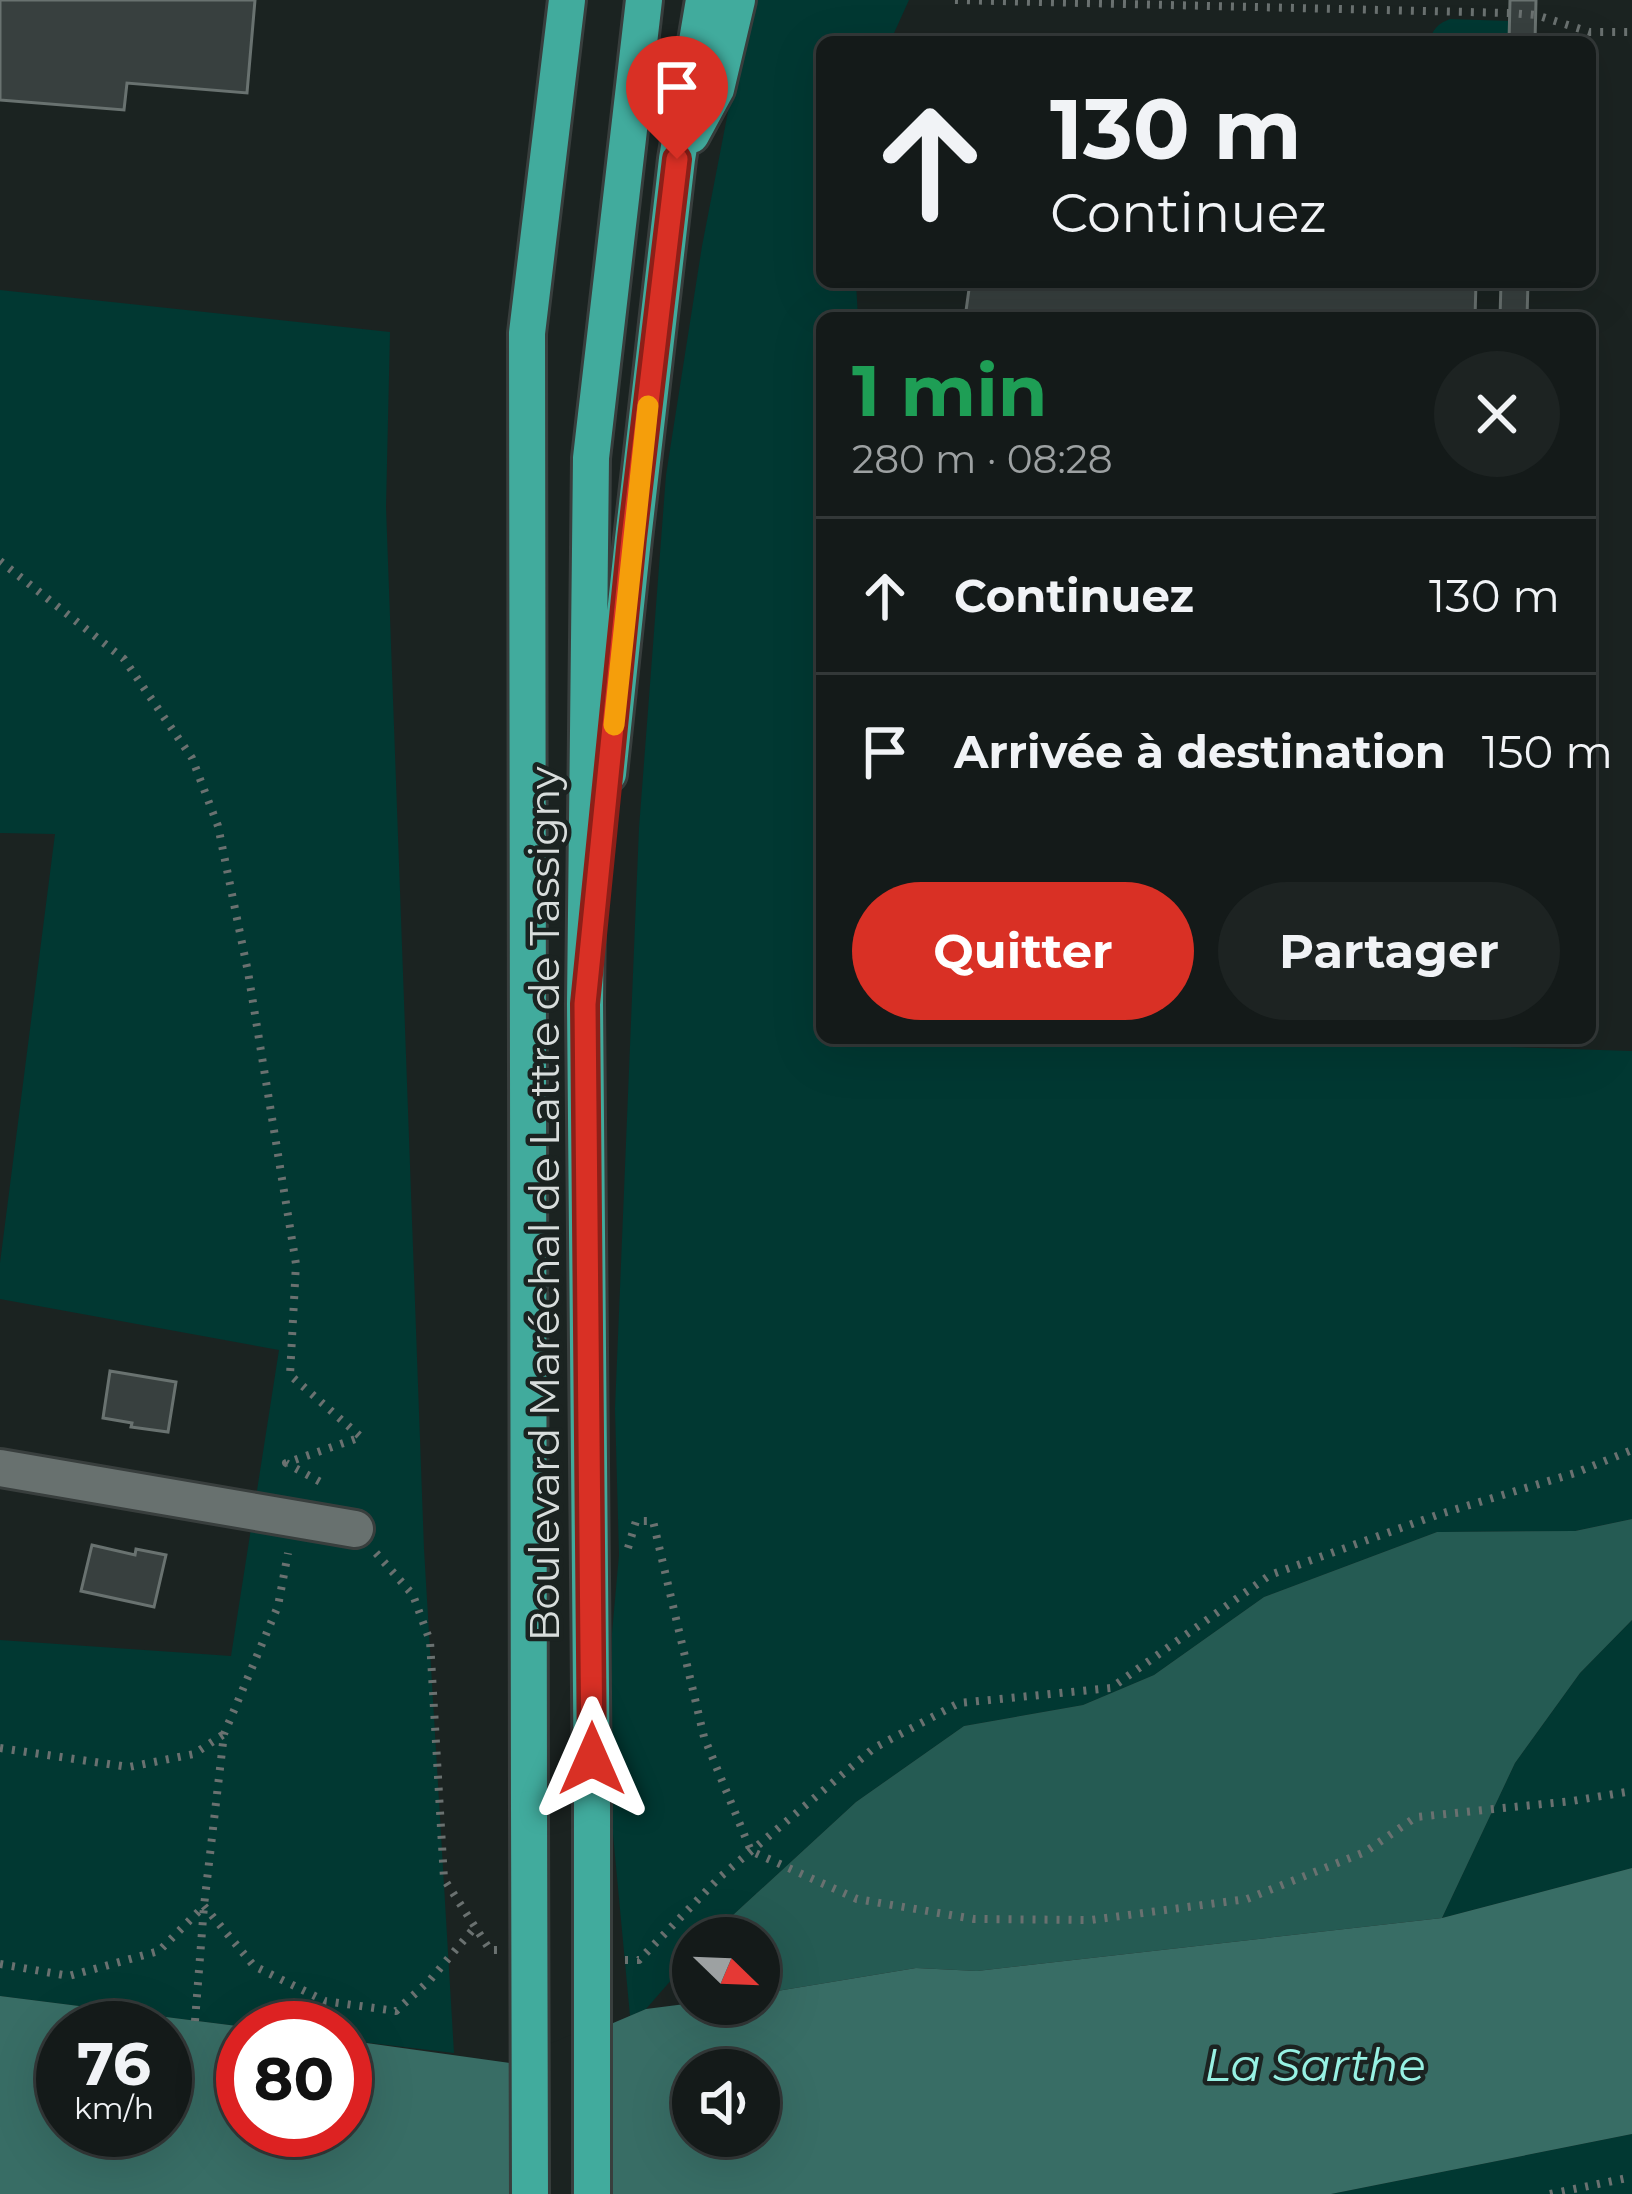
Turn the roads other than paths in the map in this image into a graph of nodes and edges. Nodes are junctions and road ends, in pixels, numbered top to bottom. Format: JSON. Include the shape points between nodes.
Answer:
{"nodes":[{"id":1,"x":644,"y":0,"type":"edge"},
{"id":2,"x":704,"y":0,"type":"edge"},
{"id":3,"x":737,"y":0,"type":"edge"},
{"id":4,"x":565,"y":2,"type":"edge"},
{"id":5,"x":677,"y":159,"type":"junction"},
{"id":6,"x":585,"y":1004,"type":"junction"},
{"id":7,"x":0,"y":1468,"type":"edge"},
{"id":8,"x":355,"y":1529,"type":"road end"},
{"id":9,"x":530,"y":2194,"type":"edge"},
{"id":10,"x":592,"y":2194,"type":"edge"}],
"edges":[{"from":1,"to":6,"type":"highway","name":"Boulevard Maréchal de Lattre de Tassigny","via":[[591,458]]},
{"from":2,"to":5,"type":"highway"},
{"from":3,"to":5,"type":"highway","via":[[716,88]]},
{"from":4,"to":9,"type":"highway","name":"Boulevard Maréchal de Lattre de Tassigny","bridge":true,"via":[[527,333]]},
{"from":5,"to":6,"type":"highway"},
{"from":6,"to":10,"type":"highway","name":"Boulevard Maréchal de Lattre de Tassigny","bridge":true},
{"from":7,"to":8,"type":"street"}]}
